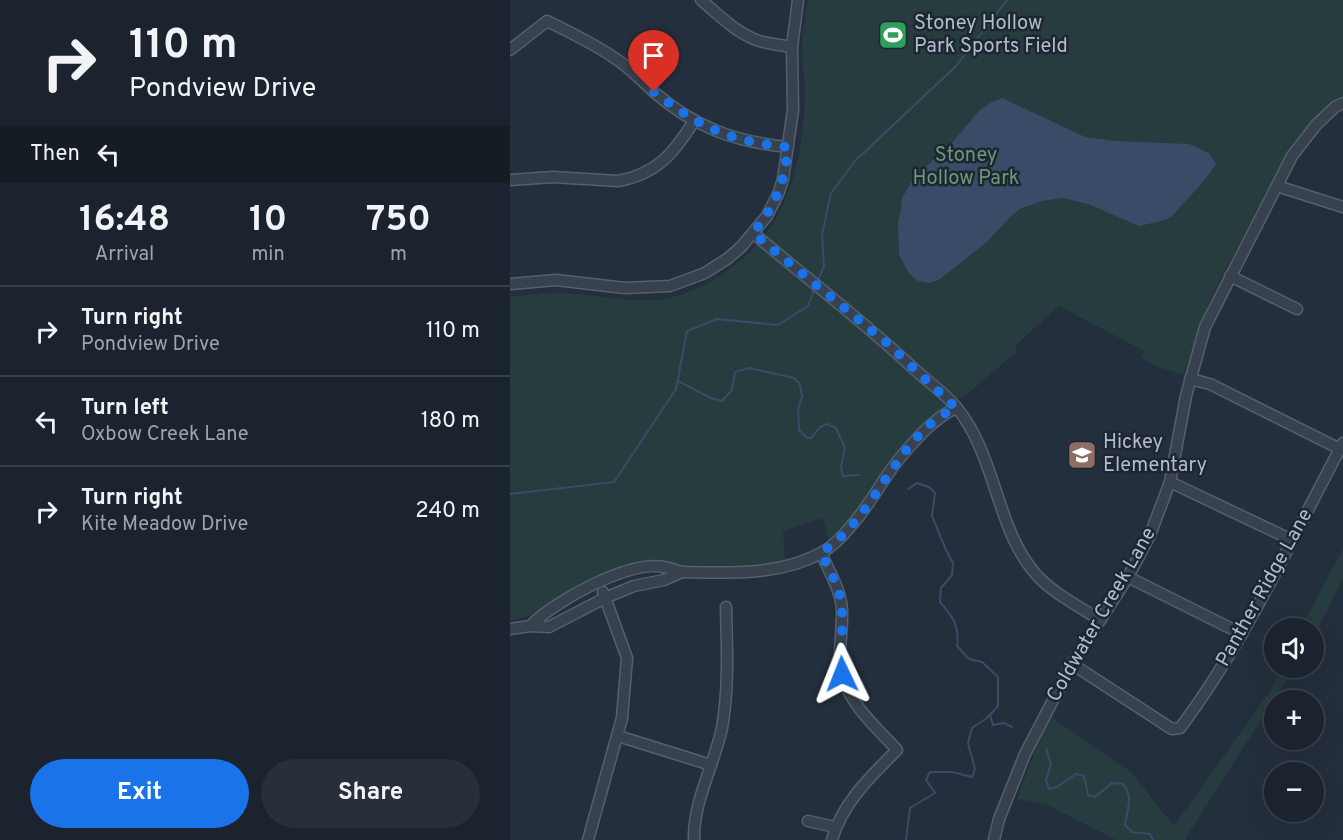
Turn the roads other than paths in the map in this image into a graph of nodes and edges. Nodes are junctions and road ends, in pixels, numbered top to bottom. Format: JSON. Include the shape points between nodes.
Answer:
{"nodes":[{"id":1,"x":701,"y":0,"type":"edge"},
{"id":2,"x":798,"y":0,"type":"edge"},
{"id":3,"x":792,"y":47,"type":"junction"},
{"id":4,"x":510,"y":50,"type":"edge"},
{"id":5,"x":1343,"y":103,"type":"edge"},
{"id":6,"x":694,"y":122,"type":"junction"},
{"id":7,"x":788,"y":147,"type":"junction"},
{"id":8,"x":510,"y":180,"type":"edge"},
{"id":9,"x":1277,"y":186,"type":"junction"},
{"id":10,"x":1343,"y":207,"type":"edge"},
{"id":11,"x":753,"y":233,"type":"junction"},
{"id":12,"x":1230,"y":276,"type":"junction"},
{"id":13,"x":510,"y":284,"type":"edge"},
{"id":14,"x":1297,"y":309,"type":"dead end"},
{"id":15,"x":1190,"y":379,"type":"junction"},
{"id":16,"x":956,"y":408,"type":"junction"},
{"id":17,"x":1341,"y":446,"type":"edge"},
{"id":18,"x":1170,"y":482,"type":"junction"},
{"id":19,"x":1292,"y":540,"type":"junction"},
{"id":20,"x":821,"y":553,"type":"junction"},
{"id":21,"x":682,"y":572,"type":"junction"},
{"id":22,"x":1128,"y":577,"type":"junction"},
{"id":23,"x":599,"y":582,"type":"junction"},
{"id":24,"x":605,"y":598,"type":"junction"},
{"id":25,"x":726,"y":607,"type":"dead end"},
{"id":26,"x":1100,"y":620,"type":"junction"},
{"id":27,"x":530,"y":626,"type":"junction"},
{"id":28,"x":510,"y":629,"type":"edge"},
{"id":29,"x":1242,"y":634,"type":"junction"},
{"id":30,"x":1072,"y":664,"type":"junction"},
{"id":31,"x":618,"y":736,"type":"junction"},
{"id":32,"x":711,"y":765,"type":"junction"},
{"id":33,"x":808,"y":821,"type":"dead end"},
{"id":34,"x":835,"y":827,"type":"junction"},
{"id":35,"x":588,"y":840,"type":"edge"},
{"id":36,"x":694,"y":840,"type":"edge"},
{"id":37,"x":832,"y":840,"type":"edge"},
{"id":38,"x":994,"y":840,"type":"edge"}],
"edges":[{"from":1,"to":3,"type":"street","via":[[748,36]]},
{"from":2,"to":3,"type":"street"},
{"from":3,"to":7,"type":"street","via":[[794,97]]},
{"from":4,"to":6,"type":"street","via":[[547,21],[601,49]]},
{"from":5,"to":9,"type":"street","name":"Coldwater Creek Lane","via":[[1316,125],[1292,156]]},
{"from":6,"to":7,"type":"street","via":[[737,139]]},
{"from":6,"to":8,"type":"street","via":[[675,150],[659,164],[627,180]]},
{"from":7,"to":11,"type":"street","via":[[779,192]]},
{"from":9,"to":10,"type":"street"},
{"from":9,"to":12,"type":"street","name":"Coldwater Creek Lane"},
{"from":11,"to":13,"type":"street","via":[[718,266],[670,286],[625,288],[556,280]]},
{"from":11,"to":16,"type":"street","via":[[888,344]]},
{"from":12,"to":14,"type":"street"},
{"from":12,"to":15,"type":"street","name":"Coldwater Creek Lane","via":[[1205,327]]},
{"from":15,"to":17,"type":"street","via":[[1210,384]]},
{"from":15,"to":18,"type":"street","name":"Coldwater Creek Lane"},
{"from":16,"to":20,"type":"street","via":[[913,442],[853,525]]},
{"from":16,"to":26,"type":"street","via":[[977,440],[1011,535],[1034,573]]},
{"from":17,"to":19,"type":"street","name":"Panther Ridge Lane"},
{"from":18,"to":19,"type":"street"},
{"from":18,"to":22,"type":"street","name":"Coldwater Creek Lane","via":[[1150,535]]},
{"from":19,"to":29,"type":"street","name":"Panther Ridge Lane"},
{"from":20,"to":21,"type":"street","via":[[775,570]]},
{"from":20,"to":34,"type":"street","via":[[842,609],[840,655],[847,688],[897,750],[862,785]]},
{"from":21,"to":23,"type":"street","via":[[663,566],[637,569]]},
{"from":21,"to":24,"type":"street"},
{"from":22,"to":26,"type":"street","name":"Coldwater Creek Lane"},
{"from":22,"to":29,"type":"street"},
{"from":23,"to":24,"type":"street"},
{"from":23,"to":27,"type":"street","via":[[543,613]]},
{"from":24,"to":27,"type":"street","via":[[549,627]]},
{"from":24,"to":31,"type":"street","via":[[627,658]]},
{"from":25,"to":32,"type":"street","via":[[726,698]]},
{"from":26,"to":30,"type":"street","name":"Coldwater Creek Lane"},
{"from":27,"to":28,"type":"street"},
{"from":29,"to":30,"type":"street","name":"Panther Ridge Lane","via":[[1180,728],[1172,729]]},
{"from":30,"to":38,"type":"street","name":"Coldwater Creek Lane","via":[[1025,754]]},
{"from":31,"to":32,"type":"street"},
{"from":31,"to":35,"type":"street"},
{"from":32,"to":36,"type":"street","via":[[695,821]]},
{"from":33,"to":34,"type":"street"},
{"from":34,"to":37,"type":"street"}]}
